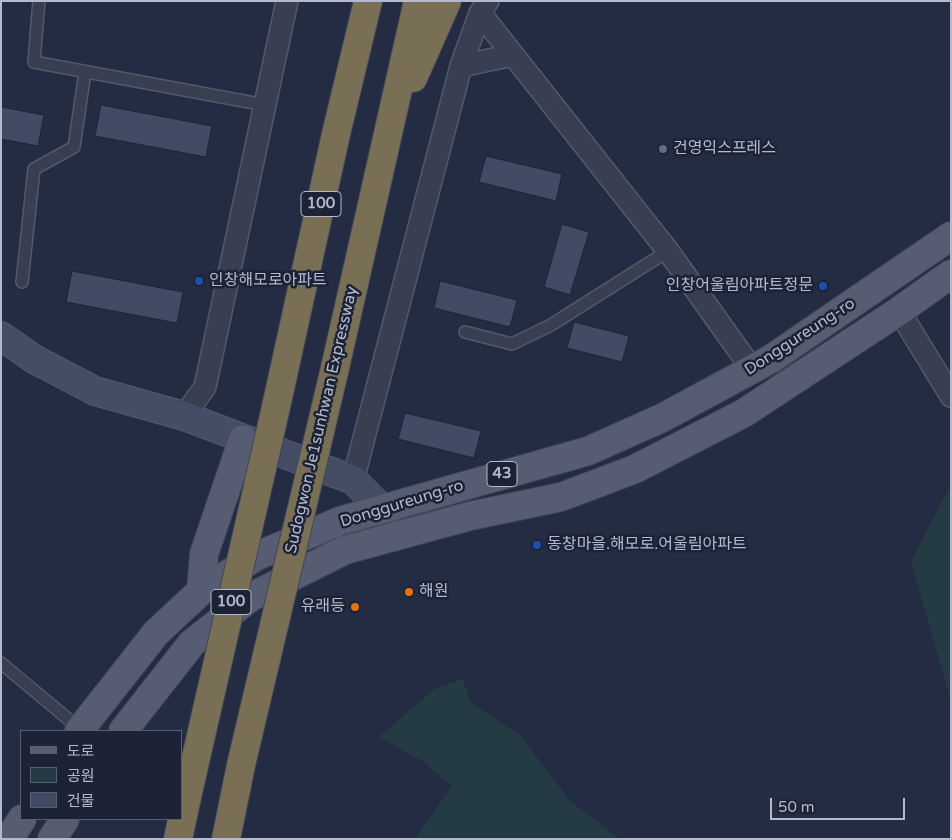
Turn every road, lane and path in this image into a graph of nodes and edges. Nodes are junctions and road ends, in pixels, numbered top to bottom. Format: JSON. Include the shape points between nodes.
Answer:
{"nodes":[{"id":1,"x":39,"y":1,"type":"edge"},
{"id":2,"x":286,"y":1,"type":"edge"},
{"id":3,"x":350,"y":1,"type":"edge"},
{"id":4,"x":368,"y":1,"type":"edge"},
{"id":5,"x":438,"y":4,"type":"edge"},
{"id":6,"x":484,"y":7,"type":"edge"},
{"id":7,"x":514,"y":55,"type":"junction"},
{"id":8,"x":460,"y":66,"type":"junction"},
{"id":9,"x":85,"y":72,"type":"junction"},
{"id":10,"x":265,"y":105,"type":"junction"},
{"id":11,"x":336,"y":134,"type":"junction"},
{"id":12,"x":951,"y":236,"type":"edge"},
{"id":13,"x":668,"y":251,"type":"junction"},
{"id":14,"x":951,"y":274,"type":"edge"},
{"id":15,"x":22,"y":282,"type":"dead end"},
{"id":16,"x":898,"y":312,"type":"junction"},
{"id":17,"x":465,"y":332,"type":"dead end"},
{"id":18,"x":1,"y":336,"type":"edge"},
{"id":19,"x":752,"y":370,"type":"junction"},
{"id":20,"x":951,"y":396,"type":"edge"},
{"id":21,"x":184,"y":416,"type":"junction"},
{"id":22,"x":243,"y":439,"type":"junction"},
{"id":23,"x":353,"y":480,"type":"junction"},
{"id":24,"x":382,"y":509,"type":"junction"},
{"id":25,"x":393,"y":537,"type":"junction"},
{"id":26,"x":201,"y":591,"type":"junction"},
{"id":27,"x":1,"y":663,"type":"edge"},
{"id":28,"x":81,"y":730,"type":"edge"},
{"id":29,"x":124,"y":730,"type":"edge"},
{"id":30,"x":21,"y":820,"type":"edge"},
{"id":31,"x":64,"y":820,"type":"edge"},
{"id":32,"x":10,"y":839,"type":"edge"},
{"id":33,"x":52,"y":839,"type":"edge"},
{"id":34,"x":178,"y":839,"type":"edge"},
{"id":35,"x":226,"y":839,"type":"edge"}],
"edges":[{"from":1,"to":9,"type":"lane","via":[[34,62]]},
{"from":2,"to":10,"type":"street"},
{"from":3,"to":11,"type":"highway"},
{"from":4,"to":11,"type":"highway","number":"100"},
{"from":5,"to":35,"type":"highway","name":"Sudogwon Je1sunhwan Expressway","bridge":true,"via":[[384,146]]},
{"from":6,"to":7,"type":"street"},
{"from":6,"to":8,"type":"street"},
{"from":7,"to":8,"type":"street"},
{"from":7,"to":13,"type":"street"},
{"from":8,"to":23,"type":"street"},
{"from":9,"to":10,"type":"lane"},
{"from":9,"to":15,"type":"lane","via":[[74,147],[34,169]]},
{"from":10,"to":21,"type":"street","via":[[205,387]]},
{"from":11,"to":34,"type":"highway","number":"100","bridge":true},
{"from":12,"to":19,"type":"main road","name":"Donggureung-ro","number":"43"},
{"from":13,"to":17,"type":"lane","via":[[551,325],[512,344]]},
{"from":13,"to":19,"type":"street"},
{"from":14,"to":16,"type":"main road","name":"Donggureung-ro","number":"43"},
{"from":16,"to":20,"type":"street"},
{"from":16,"to":25,"type":"main road","name":"Donggureung-ro","number":"43","via":[[744,413],[635,469],[561,496]]},
{"from":18,"to":21,"type":"street","via":[[34,359],[95,391]]},
{"from":19,"to":24,"type":"main road","name":"Donggureung-ro","number":"43","via":[[662,418],[588,451]]},
{"from":21,"to":22,"type":"street"},
{"from":22,"to":23,"type":"street"},
{"from":22,"to":26,"type":"main road","via":[[204,554]]},
{"from":23,"to":24,"type":"street"},
{"from":24,"to":25,"type":"street"},
{"from":24,"to":26,"type":"main road","name":"Donggureung-ro","number":"43","via":[[340,521],[257,556]]},
{"from":25,"to":29,"type":"main road","name":"Donggureung-ro","number":"43","via":[[345,550],[251,597],[192,644]]},
{"from":26,"to":28,"type":"main road","name":"Donggureung-ro","number":"43","via":[[156,634]]},
{"from":27,"to":28,"type":"lane"},
{"from":30,"to":32,"type":"main road"},
{"from":31,"to":33,"type":"main road"}]}
